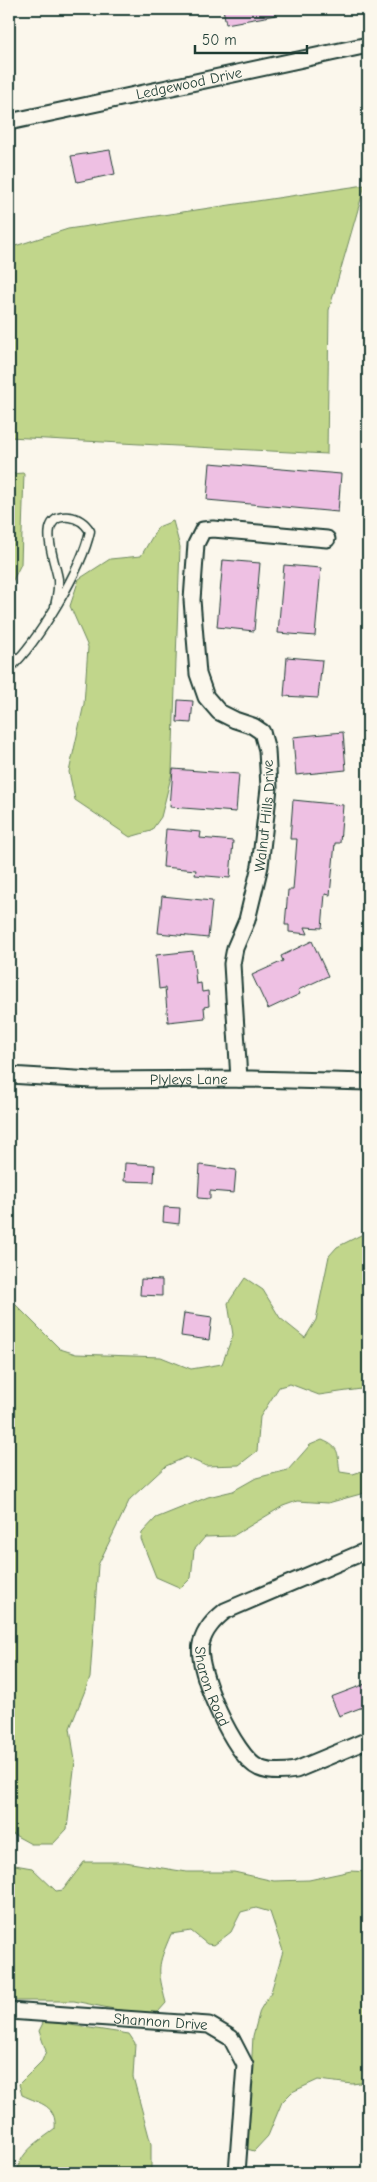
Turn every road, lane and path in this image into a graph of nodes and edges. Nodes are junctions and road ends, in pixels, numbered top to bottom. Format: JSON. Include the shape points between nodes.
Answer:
{"nodes":[{"id":1,"x":368,"y":46,"type":"edge"},
{"id":2,"x":9,"y":122,"type":"edge"},
{"id":3,"x":327,"y":539,"type":"dead end"},
{"id":4,"x":55,"y":606,"type":"junction"},
{"id":5,"x":9,"y":668,"type":"edge"},
{"id":6,"x":9,"y":1075,"type":"edge"},
{"id":7,"x":239,"y":1079,"type":"junction"},
{"id":8,"x":368,"y":1082,"type":"edge"},
{"id":9,"x":368,"y":1550,"type":"edge"},
{"id":10,"x":368,"y":1740,"type":"edge"},
{"id":11,"x":9,"y":2011,"type":"edge"},
{"id":12,"x":237,"y":2173,"type":"edge"}],
"edges":[{"from":1,"to":2,"type":"street","name":"Ledgewood Drive"},
{"from":3,"to":7,"type":"street","name":"Walnut Hills Drive","via":[[213,529],[203,530],[196,544],[192,600],[198,674],[206,697],[219,712],[262,732],[267,750],[269,788],[260,866],[232,964]]},
{"from":4,"to":4,"type":"lane","via":[[87,548],[90,531],[75,517],[64,516],[54,521],[50,530],[49,542],[58,579]]},
{"from":4,"to":5,"type":"lane","via":[[37,636]]},
{"from":6,"to":7,"type":"street","name":"Plyleys Lane","via":[[92,1080]]},
{"from":7,"to":8,"type":"street","name":"Plyleys Lane"},
{"from":9,"to":10,"type":"street","name":"Sharon Road","via":[[225,1610],[205,1632],[200,1657],[205,1679],[236,1744],[245,1758],[259,1768],[284,1772],[296,1770]]},
{"from":11,"to":12,"type":"street","name":"Shannon Drive","via":[[209,2025],[231,2038],[245,2065]]}]}
